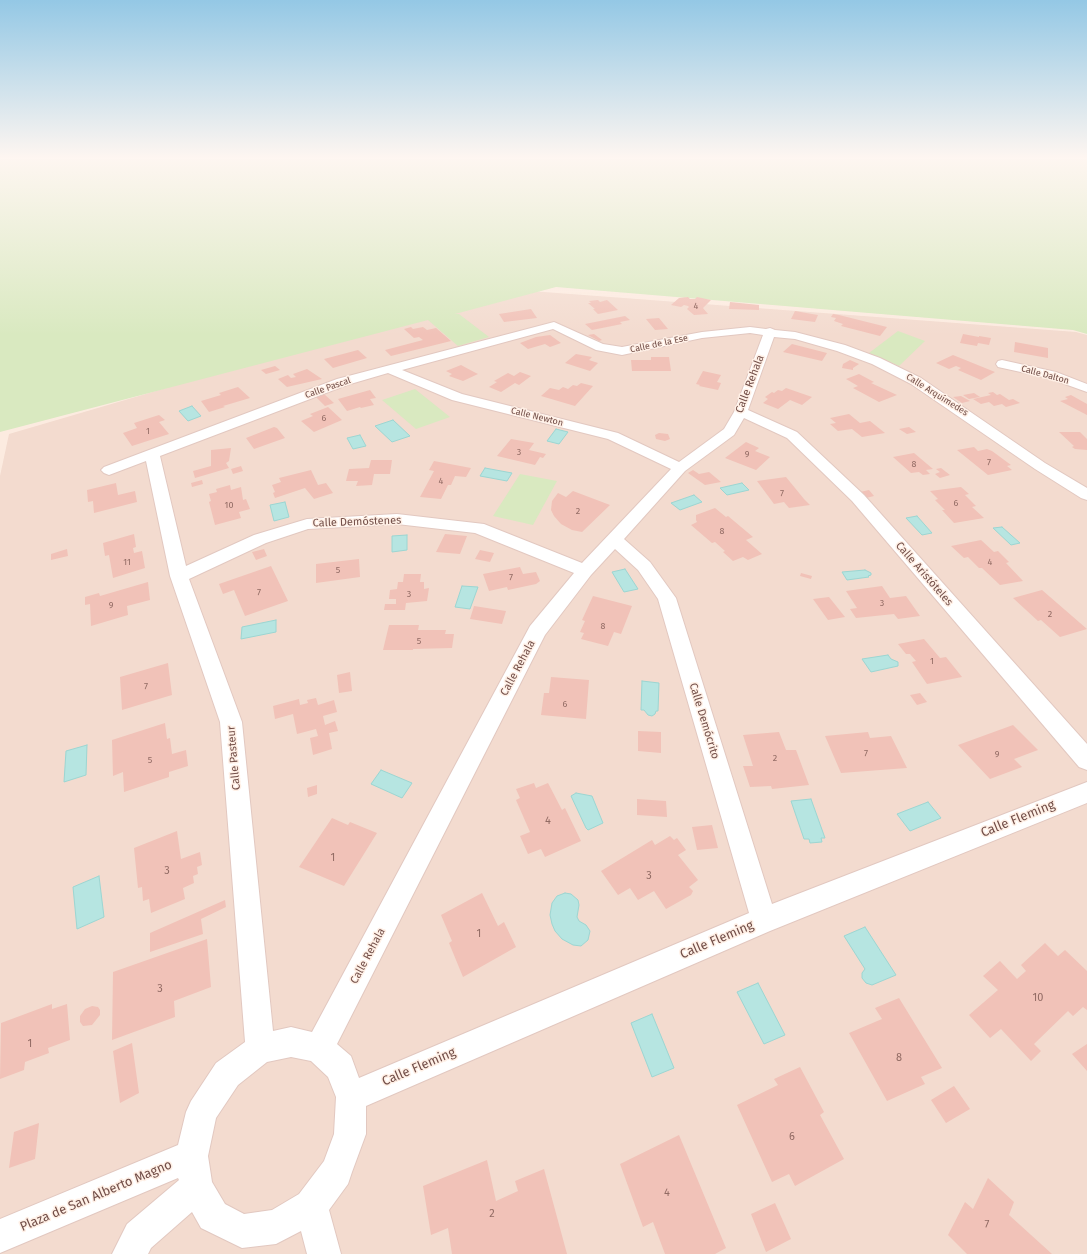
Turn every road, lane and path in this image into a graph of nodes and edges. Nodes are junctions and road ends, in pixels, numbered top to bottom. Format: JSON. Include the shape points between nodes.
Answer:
{"nodes":[{"id":1,"x":554,"y":325,"type":"joint"},
{"id":2,"x":770,"y":331,"type":"junction"},
{"id":3,"x":1002,"y":364,"type":"dead end"},
{"id":4,"x":391,"y":370,"type":"junction"},
{"id":5,"x":1087,"y":388,"type":"edge"},
{"id":6,"x":741,"y":412,"type":"junction"},
{"id":7,"x":152,"y":454,"type":"junction"},
{"id":8,"x":680,"y":468,"type":"junction"},
{"id":9,"x":109,"y":470,"type":"dead end"},
{"id":10,"x":1087,"y":495,"type":"edge"},
{"id":11,"x":614,"y":539,"type":"junction"},
{"id":12,"x":585,"y":571,"type":"junction"},
{"id":13,"x":179,"y":576,"type":"junction"},
{"id":14,"x":1087,"y":760,"type":"edge"},
{"id":15,"x":1087,"y":792,"type":"edge"},
{"id":16,"x":764,"y":920,"type":"junction"},
{"id":17,"x":320,"y":1048,"type":"junction"},
{"id":18,"x":260,"y":1049,"type":"junction"},
{"id":19,"x":351,"y":1097,"type":"junction"},
{"id":20,"x":194,"y":1171,"type":"junction"},
{"id":21,"x":311,"y":1206,"type":"junction"},
{"id":22,"x":0,"y":1236,"type":"edge"},
{"id":23,"x":129,"y":1254,"type":"edge"},
{"id":24,"x":324,"y":1254,"type":"edge"}],
"edges":[{"from":1,"to":2,"type":"street","name":"Calle de la Ese","via":[[600,347],[622,351],[702,335],[750,330]]},
{"from":1,"to":4,"type":"street","name":"Calle Pascal"},
{"from":2,"to":6,"type":"street","name":"Calle Rehala"},
{"from":2,"to":10,"type":"street","name":"Calle Arquímedes","via":[[841,348],[876,361],[916,381]]},
{"from":3,"to":5,"type":"street","name":"Calle Dalton","via":[[1052,375]]},
{"from":4,"to":7,"type":"street","name":"Calle Pascal","via":[[342,382]]},
{"from":4,"to":8,"type":"street","name":"Calle Newton","via":[[457,397],[613,436]]},
{"from":6,"to":8,"type":"street","name":"Calle Rehala","via":[[729,432]]},
{"from":6,"to":14,"type":"street","name":"Calle Aristóteles","via":[[792,435],[858,498]]},
{"from":7,"to":9,"type":"street","name":"Calle Pascal"},
{"from":7,"to":13,"type":"street","name":"Calle Pasteur"},
{"from":8,"to":11,"type":"street","name":"Calle Rehala"},
{"from":11,"to":12,"type":"street","name":"Calle Rehala"},
{"from":11,"to":16,"type":"street","name":"Calle Demócrito","via":[[644,566],[667,598]]},
{"from":12,"to":13,"type":"street","name":"Calle Demóstenes","via":[[478,528],[397,519],[307,524],[260,539]]},
{"from":12,"to":17,"type":"street","name":"Calle Rehala","via":[[537,631]]},
{"from":13,"to":18,"type":"street","name":"Calle Pasteur","via":[[231,722]]},
{"from":15,"to":16,"type":"street","name":"Calle Fleming"},
{"from":16,"to":19,"type":"street","name":"Calle Fleming"},
{"from":17,"to":18,"type":"street","via":[[291,1042]]},
{"from":17,"to":19,"type":"street","via":[[340,1067]]},
{"from":18,"to":20,"type":"street","via":[[227,1074],[202,1112]]},
{"from":19,"to":21,"type":"street","via":[[350,1134],[336,1172]]},
{"from":20,"to":21,"type":"street","via":[[213,1216],[242,1231],[276,1227]]},
{"from":20,"to":22,"type":"street","name":"Plaza de San Alberto Magno"},
{"from":20,"to":23,"type":"street","via":[[139,1236]]},
{"from":21,"to":24,"type":"street"}]}
